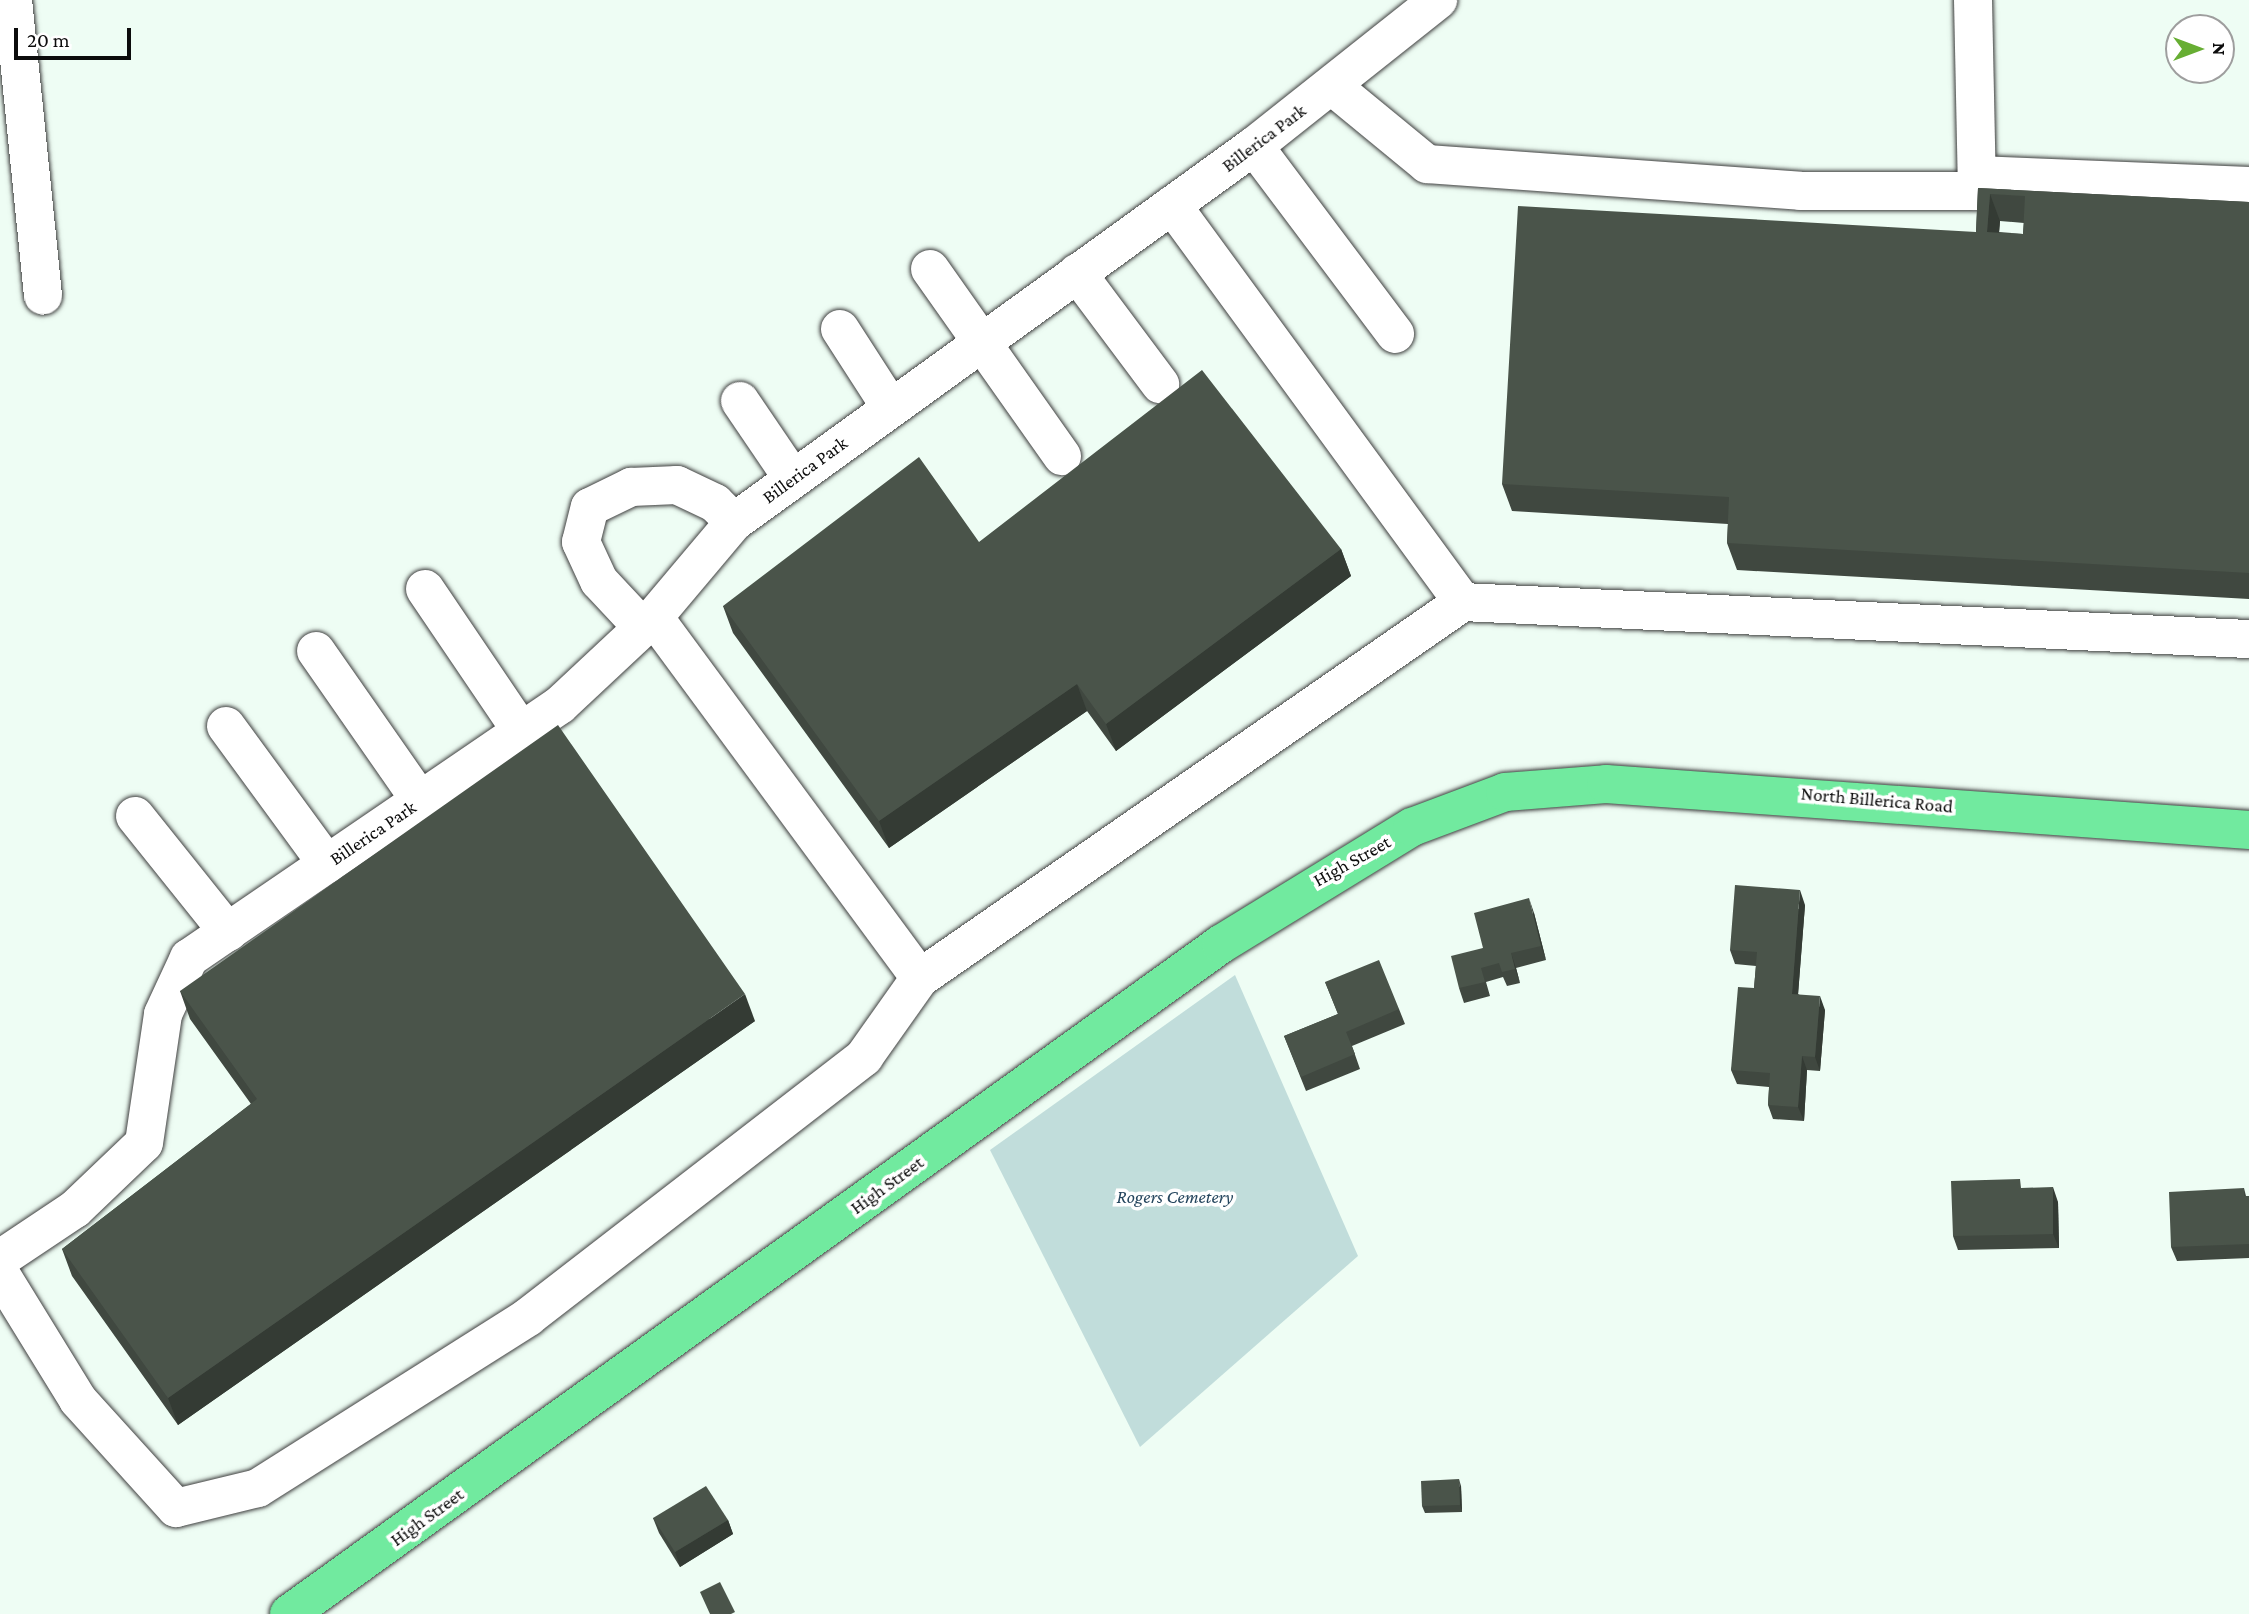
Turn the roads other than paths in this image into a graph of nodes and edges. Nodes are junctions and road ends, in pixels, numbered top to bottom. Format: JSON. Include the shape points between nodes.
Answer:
{"nodes":[{"id":1,"x":13,"y":0,"type":"edge"},
{"id":2,"x":1973,"y":0,"type":"edge"},
{"id":3,"x":1421,"y":7,"type":"edge"},
{"id":4,"x":10,"y":62,"type":"edge"},
{"id":5,"x":1332,"y":86,"type":"junction"},
{"id":6,"x":1254,"y":146,"type":"junction"},
{"id":7,"x":1977,"y":175,"type":"junction"},
{"id":8,"x":2249,"y":186,"type":"edge"},
{"id":9,"x":1172,"y":205,"type":"junction"},
{"id":10,"x":930,"y":269,"type":"dead end"},
{"id":11,"x":1076,"y":273,"type":"junction"},
{"id":12,"x":43,"y":295,"type":"dead end"},
{"id":13,"x":840,"y":330,"type":"dead end"},
{"id":14,"x":1395,"y":334,"type":"dead end"},
{"id":15,"x":982,"y":341,"type":"junction"},
{"id":16,"x":1160,"y":384,"type":"dead end"},
{"id":17,"x":740,"y":401,"type":"dead end"},
{"id":18,"x":891,"y":408,"type":"junction"},
{"id":19,"x":1062,"y":456,"type":"dead end"},
{"id":20,"x":793,"y":478,"type":"junction"},
{"id":21,"x":734,"y":522,"type":"junction"},
{"id":22,"x":425,"y":589,"type":"dead end"},
{"id":23,"x":1463,"y":602,"type":"junction"},
{"id":24,"x":649,"y":623,"type":"junction"},
{"id":25,"x":2249,"y":639,"type":"edge"},
{"id":26,"x":316,"y":651,"type":"dead end"},
{"id":27,"x":226,"y":726,"type":"dead end"},
{"id":28,"x":521,"y":732,"type":"junction"},
{"id":29,"x":1506,"y":792,"type":"joint"},
{"id":30,"x":420,"y":800,"type":"junction"},
{"id":31,"x":135,"y":816,"type":"dead end"},
{"id":32,"x":2249,"y":830,"type":"edge"},
{"id":33,"x":327,"y":864,"type":"junction"},
{"id":34,"x":228,"y":932,"type":"junction"},
{"id":35,"x":920,"y":978,"type":"junction"},
{"id":36,"x":0,"y":1259,"type":"edge"},
{"id":37,"x":0,"y":1273,"type":"edge"},
{"id":38,"x":289,"y":1614,"type":"edge"}],
"edges":[{"from":1,"to":4,"type":"street"},
{"from":2,"to":7,"type":"street"},
{"from":3,"to":5,"type":"street","name":"Billerica Park"},
{"from":4,"to":12,"type":"street"},
{"from":5,"to":6,"type":"street","name":"Billerica Park"},
{"from":5,"to":7,"type":"street","via":[[1427,164],[1800,191],[1977,191]]},
{"from":6,"to":9,"type":"street","name":"Billerica Park"},
{"from":6,"to":14,"type":"street"},
{"from":7,"to":8,"type":"street"},
{"from":9,"to":11,"type":"street","name":"Billerica Park"},
{"from":9,"to":23,"type":"street"},
{"from":10,"to":15,"type":"street"},
{"from":11,"to":15,"type":"street","name":"Billerica Park"},
{"from":11,"to":16,"type":"street"},
{"from":13,"to":18,"type":"street"},
{"from":15,"to":18,"type":"street","name":"Billerica Park"},
{"from":15,"to":19,"type":"street"},
{"from":17,"to":20,"type":"street"},
{"from":18,"to":20,"type":"street","name":"Billerica Park"},
{"from":20,"to":21,"type":"street","name":"Billerica Park"},
{"from":21,"to":24,"type":"street","name":"Billerica Park"},
{"from":21,"to":24,"type":"street","via":[[715,503],[677,485],[631,487],[590,507],[581,541],[599,581]]},
{"from":22,"to":28,"type":"street"},
{"from":23,"to":25,"type":"street"},
{"from":23,"to":35,"type":"street"},
{"from":24,"to":28,"type":"street","name":"Billerica Park","via":[[560,705]]},
{"from":24,"to":35,"type":"street"},
{"from":26,"to":30,"type":"street"},
{"from":27,"to":33,"type":"street"},
{"from":28,"to":30,"type":"street","name":"Billerica Park"},
{"from":29,"to":32,"type":"main road","name":"North Billerica Road","via":[[1606,784],[1794,793]]},
{"from":29,"to":38,"type":"main road","name":"High Street","via":[[1412,827],[1221,943]]},
{"from":30,"to":33,"type":"street","name":"Billerica Park"},
{"from":31,"to":34,"type":"street"},
{"from":33,"to":34,"type":"street","name":"Billerica Park"},
{"from":34,"to":36,"type":"street","name":"Billerica Park","via":[[189,958],[163,1014],[144,1143],[75,1209]]},
{"from":35,"to":37,"type":"street","via":[[864,1058],[539,1309],[258,1488],[176,1507],[78,1400]]}]}
